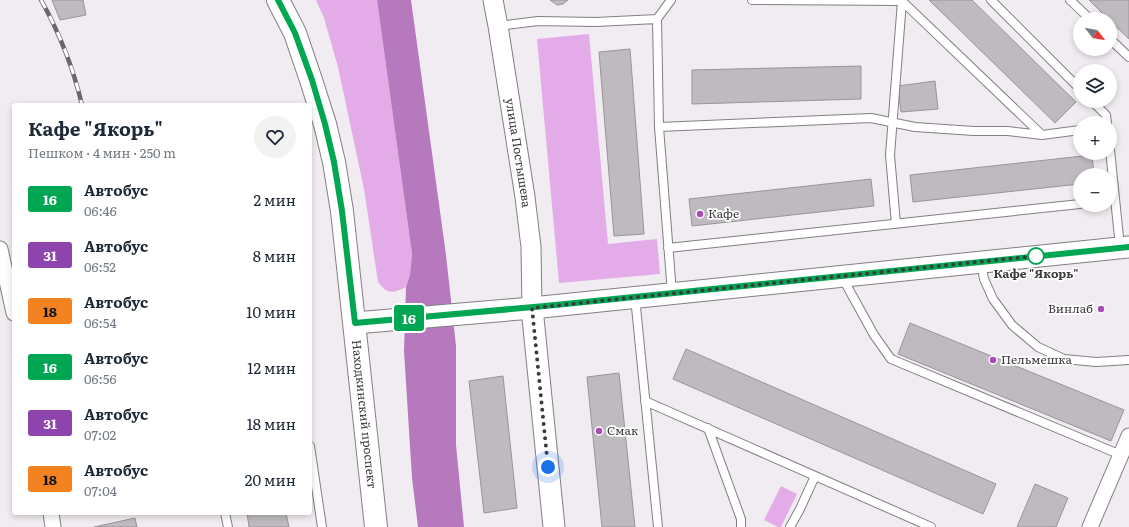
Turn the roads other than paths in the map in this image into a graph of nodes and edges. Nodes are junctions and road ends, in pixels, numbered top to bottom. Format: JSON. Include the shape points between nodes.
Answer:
{"nodes":[{"id":1,"x":278,"y":0,"type":"edge"},
{"id":2,"x":493,"y":0,"type":"edge"},
{"id":3,"x":672,"y":0,"type":"edge"},
{"id":4,"x":752,"y":0,"type":"edge"},
{"id":5,"x":991,"y":0,"type":"edge"},
{"id":6,"x":1070,"y":0,"type":"edge"},
{"id":7,"x":902,"y":1,"type":"edge"},
{"id":8,"x":1083,"y":12,"type":"edge"},
{"id":9,"x":657,"y":19,"type":"junction"},
{"id":10,"x":498,"y":26,"type":"junction"},
{"id":11,"x":1117,"y":46,"type":"edge"},
{"id":12,"x":1129,"y":57,"type":"edge"},
{"id":13,"x":1073,"y":82,"type":"edge"},
{"id":14,"x":312,"y":99,"type":"edge"},
{"id":15,"x":1099,"y":108,"type":"edge"},
{"id":16,"x":1106,"y":116,"type":"edge"},
{"id":17,"x":892,"y":122,"type":"junction"},
{"id":18,"x":659,"y":127,"type":"junction"},
{"id":19,"x":1073,"y":131,"type":"edge"},
{"id":20,"x":1042,"y":135,"type":"junction"},
{"id":21,"x":1073,"y":205,"type":"edge"},
{"id":22,"x":1116,"y":212,"type":"edge"},
{"id":23,"x":896,"y":224,"type":"junction"},
{"id":24,"x":1125,"y":247,"type":"edge"},
{"id":25,"x":668,"y":248,"type":"junction"},
{"id":26,"x":0,"y":249,"type":"edge"},
{"id":27,"x":981,"y":262,"type":"junction"},
{"id":28,"x":841,"y":276,"type":"junction"},
{"id":29,"x":672,"y":293,"type":"junction"},
{"id":30,"x":636,"y":297,"type":"junction"},
{"id":31,"x":12,"y":304,"type":"edge"},
{"id":32,"x":532,"y":308,"type":"junction"},
{"id":33,"x":355,"y":323,"type":"junction"},
{"id":34,"x":1129,"y":360,"type":"edge"},
{"id":35,"x":645,"y":401,"type":"junction"},
{"id":36,"x":708,"y":428,"type":"junction"},
{"id":37,"x":1129,"y":436,"type":"edge"},
{"id":38,"x":1121,"y":455,"type":"junction"},
{"id":39,"x":312,"y":460,"type":"edge"},
{"id":40,"x":815,"y":476,"type":"junction"},
{"id":41,"x":51,"y":515,"type":"edge"},
{"id":42,"x":225,"y":515,"type":"edge"},
{"id":43,"x":54,"y":527,"type":"edge"},
{"id":44,"x":228,"y":527,"type":"edge"},
{"id":45,"x":322,"y":527,"type":"edge"},
{"id":46,"x":376,"y":527,"type":"edge"},
{"id":47,"x":554,"y":527,"type":"edge"},
{"id":48,"x":658,"y":527,"type":"edge"},
{"id":49,"x":741,"y":527,"type":"edge"},
{"id":50,"x":790,"y":527,"type":"edge"},
{"id":51,"x":931,"y":527,"type":"edge"},
{"id":52,"x":1090,"y":527,"type":"edge"}],
"edges":[{"from":1,"to":14,"type":"main road","name":"Находкинский проспект","via":[[295,33]]},
{"from":2,"to":10,"type":"street","name":"улица Постышева"},
{"from":3,"to":9,"type":"lane"},
{"from":4,"to":7,"type":"lane"},
{"from":5,"to":13,"type":"lane"},
{"from":6,"to":8,"type":"lane"},
{"from":7,"to":17,"type":"lane"},
{"from":7,"to":20,"type":"lane"},
{"from":9,"to":10,"type":"lane","via":[[538,21]]},
{"from":9,"to":18,"type":"lane"},
{"from":10,"to":32,"type":"street","name":"улица Постышева","via":[[525,197],[531,247]]},
{"from":11,"to":12,"type":"lane"},
{"from":14,"to":33,"type":"main road","name":"Находкинский проспект","via":[[325,124],[334,162]]},
{"from":15,"to":16,"type":"lane"},
{"from":17,"to":18,"type":"lane","via":[[871,118]]},
{"from":17,"to":20,"type":"lane","via":[[915,127]]},
{"from":17,"to":23,"type":"lane","via":[[890,155]]},
{"from":18,"to":25,"type":"lane"},
{"from":19,"to":20,"type":"lane"},
{"from":21,"to":23,"type":"lane"},
{"from":22,"to":24,"type":"lane"},
{"from":23,"to":25,"type":"lane"},
{"from":24,"to":27,"type":"main road"},
{"from":25,"to":29,"type":"lane"},
{"from":26,"to":31,"type":"street"},
{"from":27,"to":28,"type":"main road"},
{"from":27,"to":34,"type":"lane","via":[[992,299],[1012,325],[1038,347],[1064,359],[1096,362]]},
{"from":28,"to":29,"type":"main road"},
{"from":28,"to":38,"type":"lane","via":[[874,335],[891,359]]},
{"from":29,"to":30,"type":"main road"},
{"from":30,"to":32,"type":"main road"},
{"from":30,"to":35,"type":"lane"},
{"from":32,"to":33,"type":"main road"},
{"from":32,"to":47,"type":"main road"},
{"from":33,"to":46,"type":"main road","name":"Находкинский проспект"},
{"from":35,"to":36,"type":"lane"},
{"from":35,"to":48,"type":"lane"},
{"from":36,"to":40,"type":"lane"},
{"from":36,"to":49,"type":"lane","via":[[741,519]]},
{"from":37,"to":38,"type":"street"},
{"from":38,"to":52,"type":"street"},
{"from":39,"to":45,"type":"lane"},
{"from":40,"to":50,"type":"lane"},
{"from":40,"to":51,"type":"lane"},
{"from":41,"to":43,"type":"street"},
{"from":42,"to":44,"type":"lane"}]}
